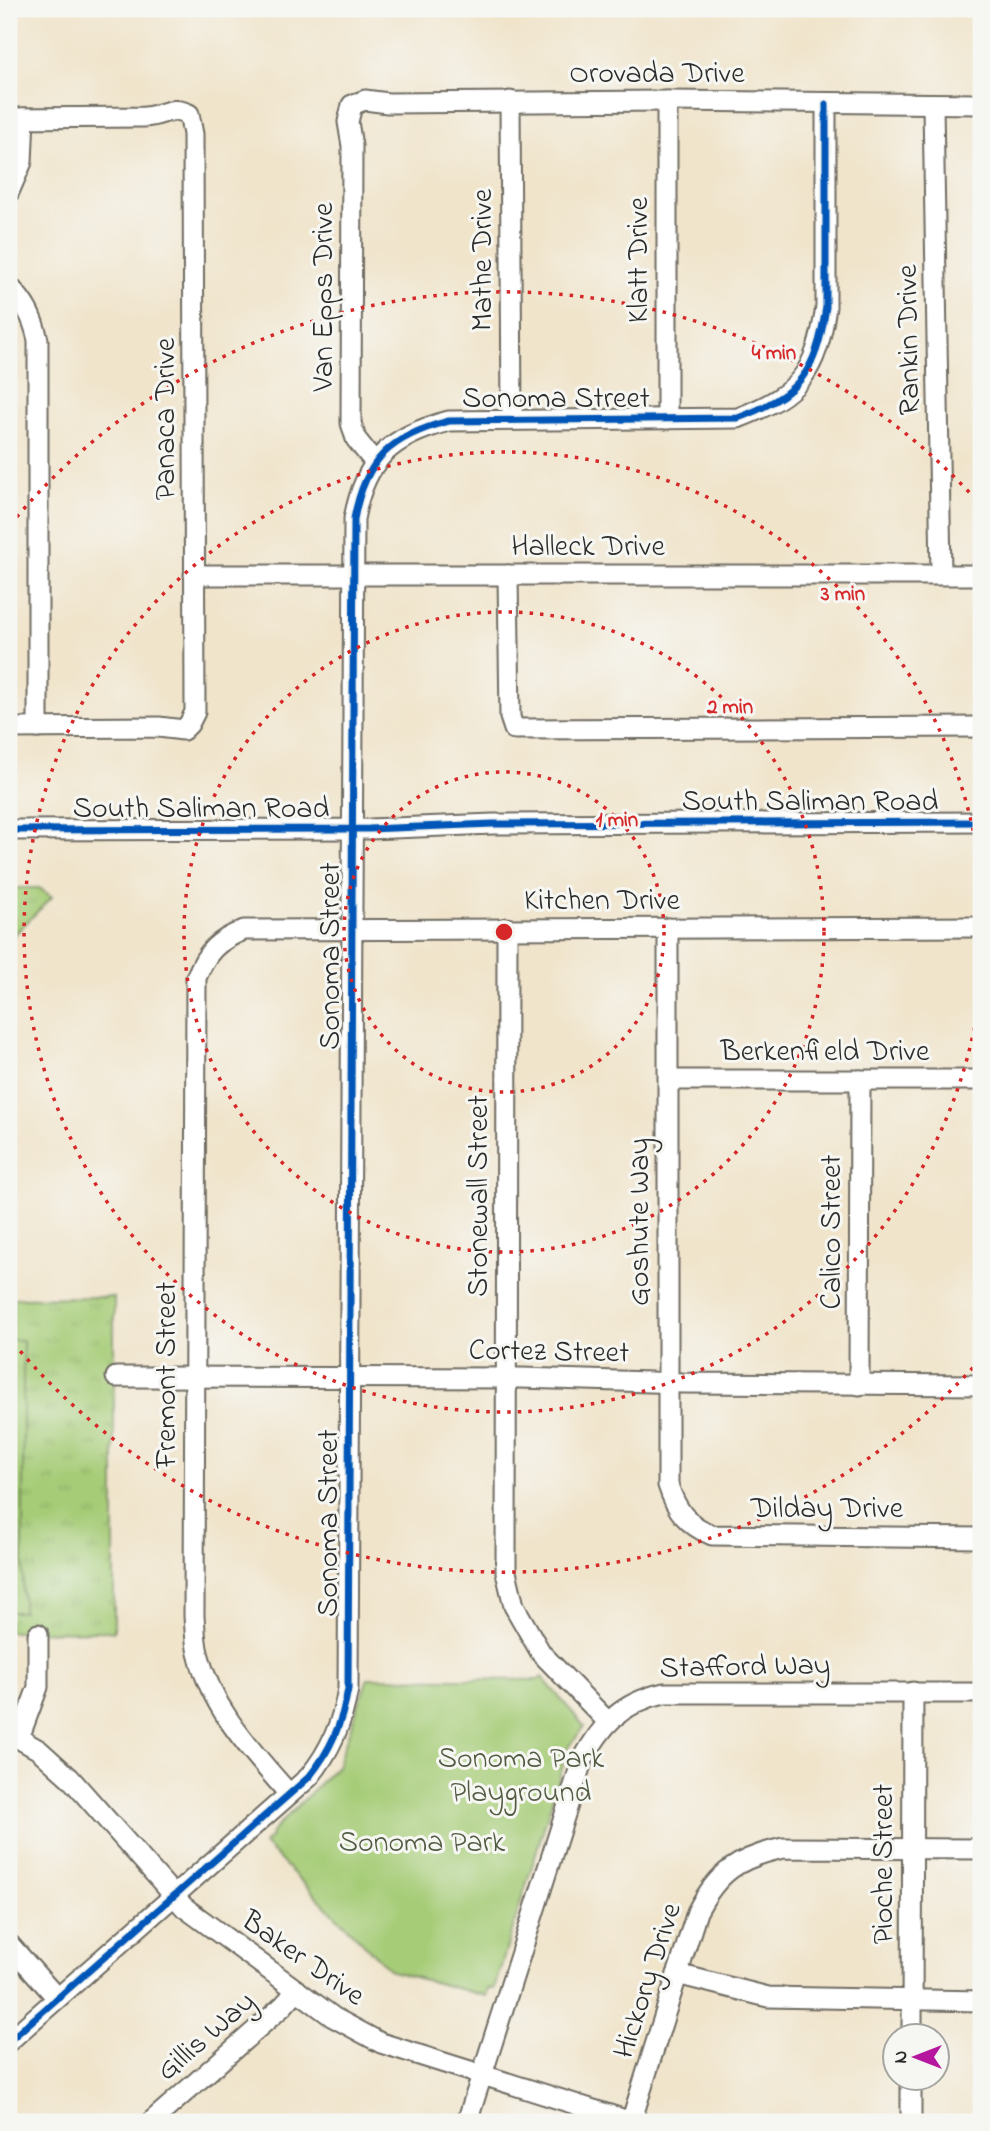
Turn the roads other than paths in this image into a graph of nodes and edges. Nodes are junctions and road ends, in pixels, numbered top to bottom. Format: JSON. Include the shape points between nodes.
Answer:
{"nodes":[{"id":1,"x":510,"y":101,"type":"junction"},
{"id":2,"x":667,"y":101,"type":"junction"},
{"id":3,"x":826,"y":104,"type":"junction"},
{"id":4,"x":981,"y":104,"type":"edge"},
{"id":5,"x":933,"y":105,"type":"junction"},
{"id":6,"x":16,"y":118,"type":"edge"},
{"id":7,"x":348,"y":122,"type":"joint"},
{"id":8,"x":9,"y":192,"type":"edge"},
{"id":9,"x":9,"y":286,"type":"edge"},
{"id":10,"x":512,"y":419,"type":"junction"},
{"id":11,"x":667,"y":419,"type":"junction"},
{"id":12,"x":376,"y":464,"type":"junction"},
{"id":13,"x":941,"y":574,"type":"junction"},
{"id":14,"x":194,"y":575,"type":"junction"},
{"id":15,"x":353,"y":575,"type":"junction"},
{"id":16,"x":509,"y":575,"type":"junction"},
{"id":17,"x":981,"y":575,"type":"edge"},
{"id":18,"x":981,"y":727,"type":"edge"},
{"id":19,"x":9,"y":728,"type":"edge"},
{"id":20,"x":38,"y":728,"type":"junction"},
{"id":21,"x":981,"y":822,"type":"edge"},
{"id":22,"x":352,"y":829,"type":"junction"},
{"id":23,"x":9,"y":830,"type":"edge"},
{"id":24,"x":981,"y":927,"type":"edge"},
{"id":25,"x":352,"y":928,"type":"junction"},
{"id":26,"x":507,"y":928,"type":"junction"},
{"id":27,"x":668,"y":928,"type":"junction"},
{"id":28,"x":225,"y":938,"type":"joint"},
{"id":29,"x":668,"y":1080,"type":"junction"},
{"id":30,"x":860,"y":1080,"type":"junction"},
{"id":31,"x":981,"y":1080,"type":"edge"},
{"id":32,"x":116,"y":1377,"type":"dead end"},
{"id":33,"x":195,"y":1377,"type":"junction"},
{"id":34,"x":350,"y":1377,"type":"junction"},
{"id":35,"x":506,"y":1378,"type":"junction"},
{"id":36,"x":667,"y":1382,"type":"junction"},
{"id":37,"x":859,"y":1385,"type":"junction"},
{"id":38,"x":981,"y":1385,"type":"edge"},
{"id":39,"x":680,"y":1513,"type":"joint"},
{"id":40,"x":981,"y":1538,"type":"edge"},
{"id":41,"x":38,"y":1634,"type":"dead end"},
{"id":42,"x":913,"y":1692,"type":"junction"},
{"id":43,"x":981,"y":1693,"type":"edge"},
{"id":44,"x":608,"y":1722,"type":"junction"},
{"id":45,"x":14,"y":1736,"type":"edge"},
{"id":46,"x":289,"y":1794,"type":"junction"},
{"id":47,"x":913,"y":1848,"type":"junction"},
{"id":48,"x":981,"y":1849,"type":"edge"},
{"id":49,"x":173,"y":1896,"type":"junction"},
{"id":50,"x":9,"y":1944,"type":"edge"},
{"id":51,"x":677,"y":1974,"type":"junction"},
{"id":52,"x":297,"y":1990,"type":"junction"},
{"id":53,"x":57,"y":1998,"type":"junction"},
{"id":54,"x":912,"y":2001,"type":"junction"},
{"id":55,"x":981,"y":2001,"type":"edge"},
{"id":56,"x":912,"y":2022,"type":"edge"},
{"id":57,"x":9,"y":2041,"type":"edge"},
{"id":58,"x":482,"y":2075,"type":"junction"},
{"id":59,"x":911,"y":2092,"type":"edge"},
{"id":60,"x":151,"y":2122,"type":"edge"},
{"id":61,"x":467,"y":2122,"type":"edge"},
{"id":62,"x":632,"y":2122,"type":"edge"},
{"id":63,"x":911,"y":2122,"type":"edge"}],
"edges":[{"from":1,"to":2,"type":"street","name":"Orovada Drive"},
{"from":1,"to":7,"type":"street","name":"Orovada Drive","via":[[365,100],[352,105]]},
{"from":1,"to":10,"type":"street","name":"Mathe Drive"},
{"from":2,"to":3,"type":"street","name":"Orovada Drive"},
{"from":2,"to":11,"type":"street","name":"Klatt Drive"},
{"from":3,"to":5,"type":"street","name":"Orovada Drive"},
{"from":3,"to":11,"type":"street","name":"Sonoma Street","via":[[826,307],[815,356],[802,381],[772,405],[738,418]]},
{"from":4,"to":5,"type":"street","name":"Orovada Drive"},
{"from":5,"to":13,"type":"street","name":"Rankin Drive"},
{"from":6,"to":8,"type":"street","via":[[22,162]]},
{"from":6,"to":14,"type":"street","name":"Panaca Drive","via":[[144,117],[178,109],[189,114],[193,134]]},
{"from":7,"to":12,"type":"street","name":"Van Epps Drive","via":[[352,146],[351,423],[356,439]]},
{"from":9,"to":20,"type":"street","via":[[33,318],[38,340]]},
{"from":10,"to":11,"type":"street","name":"Sonoma Street"},
{"from":10,"to":12,"type":"street","name":"Sonoma Street","via":[[449,421],[420,428],[393,444]]},
{"from":12,"to":15,"type":"street","name":"Sonoma Street","via":[[359,493]]},
{"from":13,"to":16,"type":"street","name":"Halleck Drive"},
{"from":13,"to":17,"type":"street","name":"Halleck Drive"},
{"from":14,"to":15,"type":"street","name":"Halleck Drive"},
{"from":14,"to":20,"type":"street","name":"Panaca Drive","via":[[195,712],[190,724],[183,730]]},
{"from":15,"to":16,"type":"street","name":"Halleck Drive"},
{"from":15,"to":22,"type":"street","name":"Sonoma Street"},
{"from":16,"to":18,"type":"street","via":[[510,717],[514,729]]},
{"from":19,"to":20,"type":"street"},
{"from":21,"to":22,"type":"street","name":"South Saliman Road"},
{"from":22,"to":23,"type":"street","name":"South Saliman Road"},
{"from":22,"to":25,"type":"street","name":"Sonoma Street"},
{"from":24,"to":27,"type":"street","name":"Kitchen Drive"},
{"from":25,"to":26,"type":"street","name":"Kitchen Drive"},
{"from":25,"to":28,"type":"street","name":"Kitchen Drive","via":[[244,930]]},
{"from":25,"to":34,"type":"street","name":"Sonoma Street"},
{"from":26,"to":27,"type":"street","name":"Kitchen Drive"},
{"from":26,"to":35,"type":"street","name":"Stonewall Street"},
{"from":27,"to":29,"type":"street","name":"Goshute Way"},
{"from":28,"to":33,"type":"street","name":"Fremont Street","via":[[208,953],[196,978]]},
{"from":29,"to":30,"type":"street","name":"Berkenfield Drive"},
{"from":29,"to":36,"type":"street","name":"Goshute Way"},
{"from":30,"to":31,"type":"street","name":"Berkenfield Drive"},
{"from":30,"to":37,"type":"street","name":"Calico Street"},
{"from":32,"to":33,"type":"street","name":"Cortez Street"},
{"from":33,"to":34,"type":"street","name":"Cortez Street"},
{"from":33,"to":46,"type":"street","name":"Fremont Street","via":[[194,1616],[198,1651],[216,1701]]},
{"from":34,"to":35,"type":"street","name":"Cortez Street"},
{"from":34,"to":46,"type":"street","name":"Sonoma Street","via":[[348,1689],[334,1740],[309,1777]]},
{"from":35,"to":36,"type":"street","name":"Cortez Street"},
{"from":35,"to":44,"type":"street","name":"Stonewall Street","via":[[506,1572],[514,1606],[541,1653]]},
{"from":36,"to":37,"type":"street","name":"Cortez Street"},
{"from":36,"to":39,"type":"street","name":"Goshute Way","via":[[668,1485]]},
{"from":37,"to":38,"type":"street","name":"Cortez Street"},
{"from":39,"to":40,"type":"street","name":"Dilday Drive","via":[[698,1530],[712,1535]]},
{"from":41,"to":45,"type":"street","via":[[38,1687],[29,1717]]},
{"from":42,"to":43,"type":"street","name":"Stafford Way"},
{"from":42,"to":44,"type":"street","name":"Stafford Way","via":[[664,1693],[647,1697]]},
{"from":42,"to":47,"type":"street","name":"Pioche Street"},
{"from":44,"to":58,"type":"street","name":"Stafford Way","via":[[582,1761]]},
{"from":45,"to":49,"type":"street","name":"Baker Drive","via":[[39,1750],[70,1778]]},
{"from":46,"to":49,"type":"street","name":"Sonoma Street"},
{"from":47,"to":48,"type":"street","name":"Hickory Drive"},
{"from":47,"to":51,"type":"street","name":"Hickory Drive","via":[[783,1848],[734,1865],[702,1902]]},
{"from":47,"to":54,"type":"street","name":"Pioche Street"},
{"from":49,"to":52,"type":"street","name":"Baker Drive"},
{"from":49,"to":53,"type":"street","name":"Sonoma Street"},
{"from":50,"to":53,"type":"street"},
{"from":51,"to":54,"type":"street","via":[[768,1997]]},
{"from":51,"to":62,"type":"street","name":"Hickory Drive"},
{"from":52,"to":58,"type":"street","name":"Baker Drive","via":[[368,2038]]},
{"from":52,"to":60,"type":"street","name":"Gillis Way"},
{"from":53,"to":57,"type":"street","name":"Sonoma Street"},
{"from":54,"to":55,"type":"street"},
{"from":54,"to":56,"type":"street","name":"Pioche Street"},
{"from":58,"to":61,"type":"street","name":"Stafford Way"},
{"from":58,"to":62,"type":"street","name":"Baker Drive"},
{"from":59,"to":63,"type":"street"}]}
